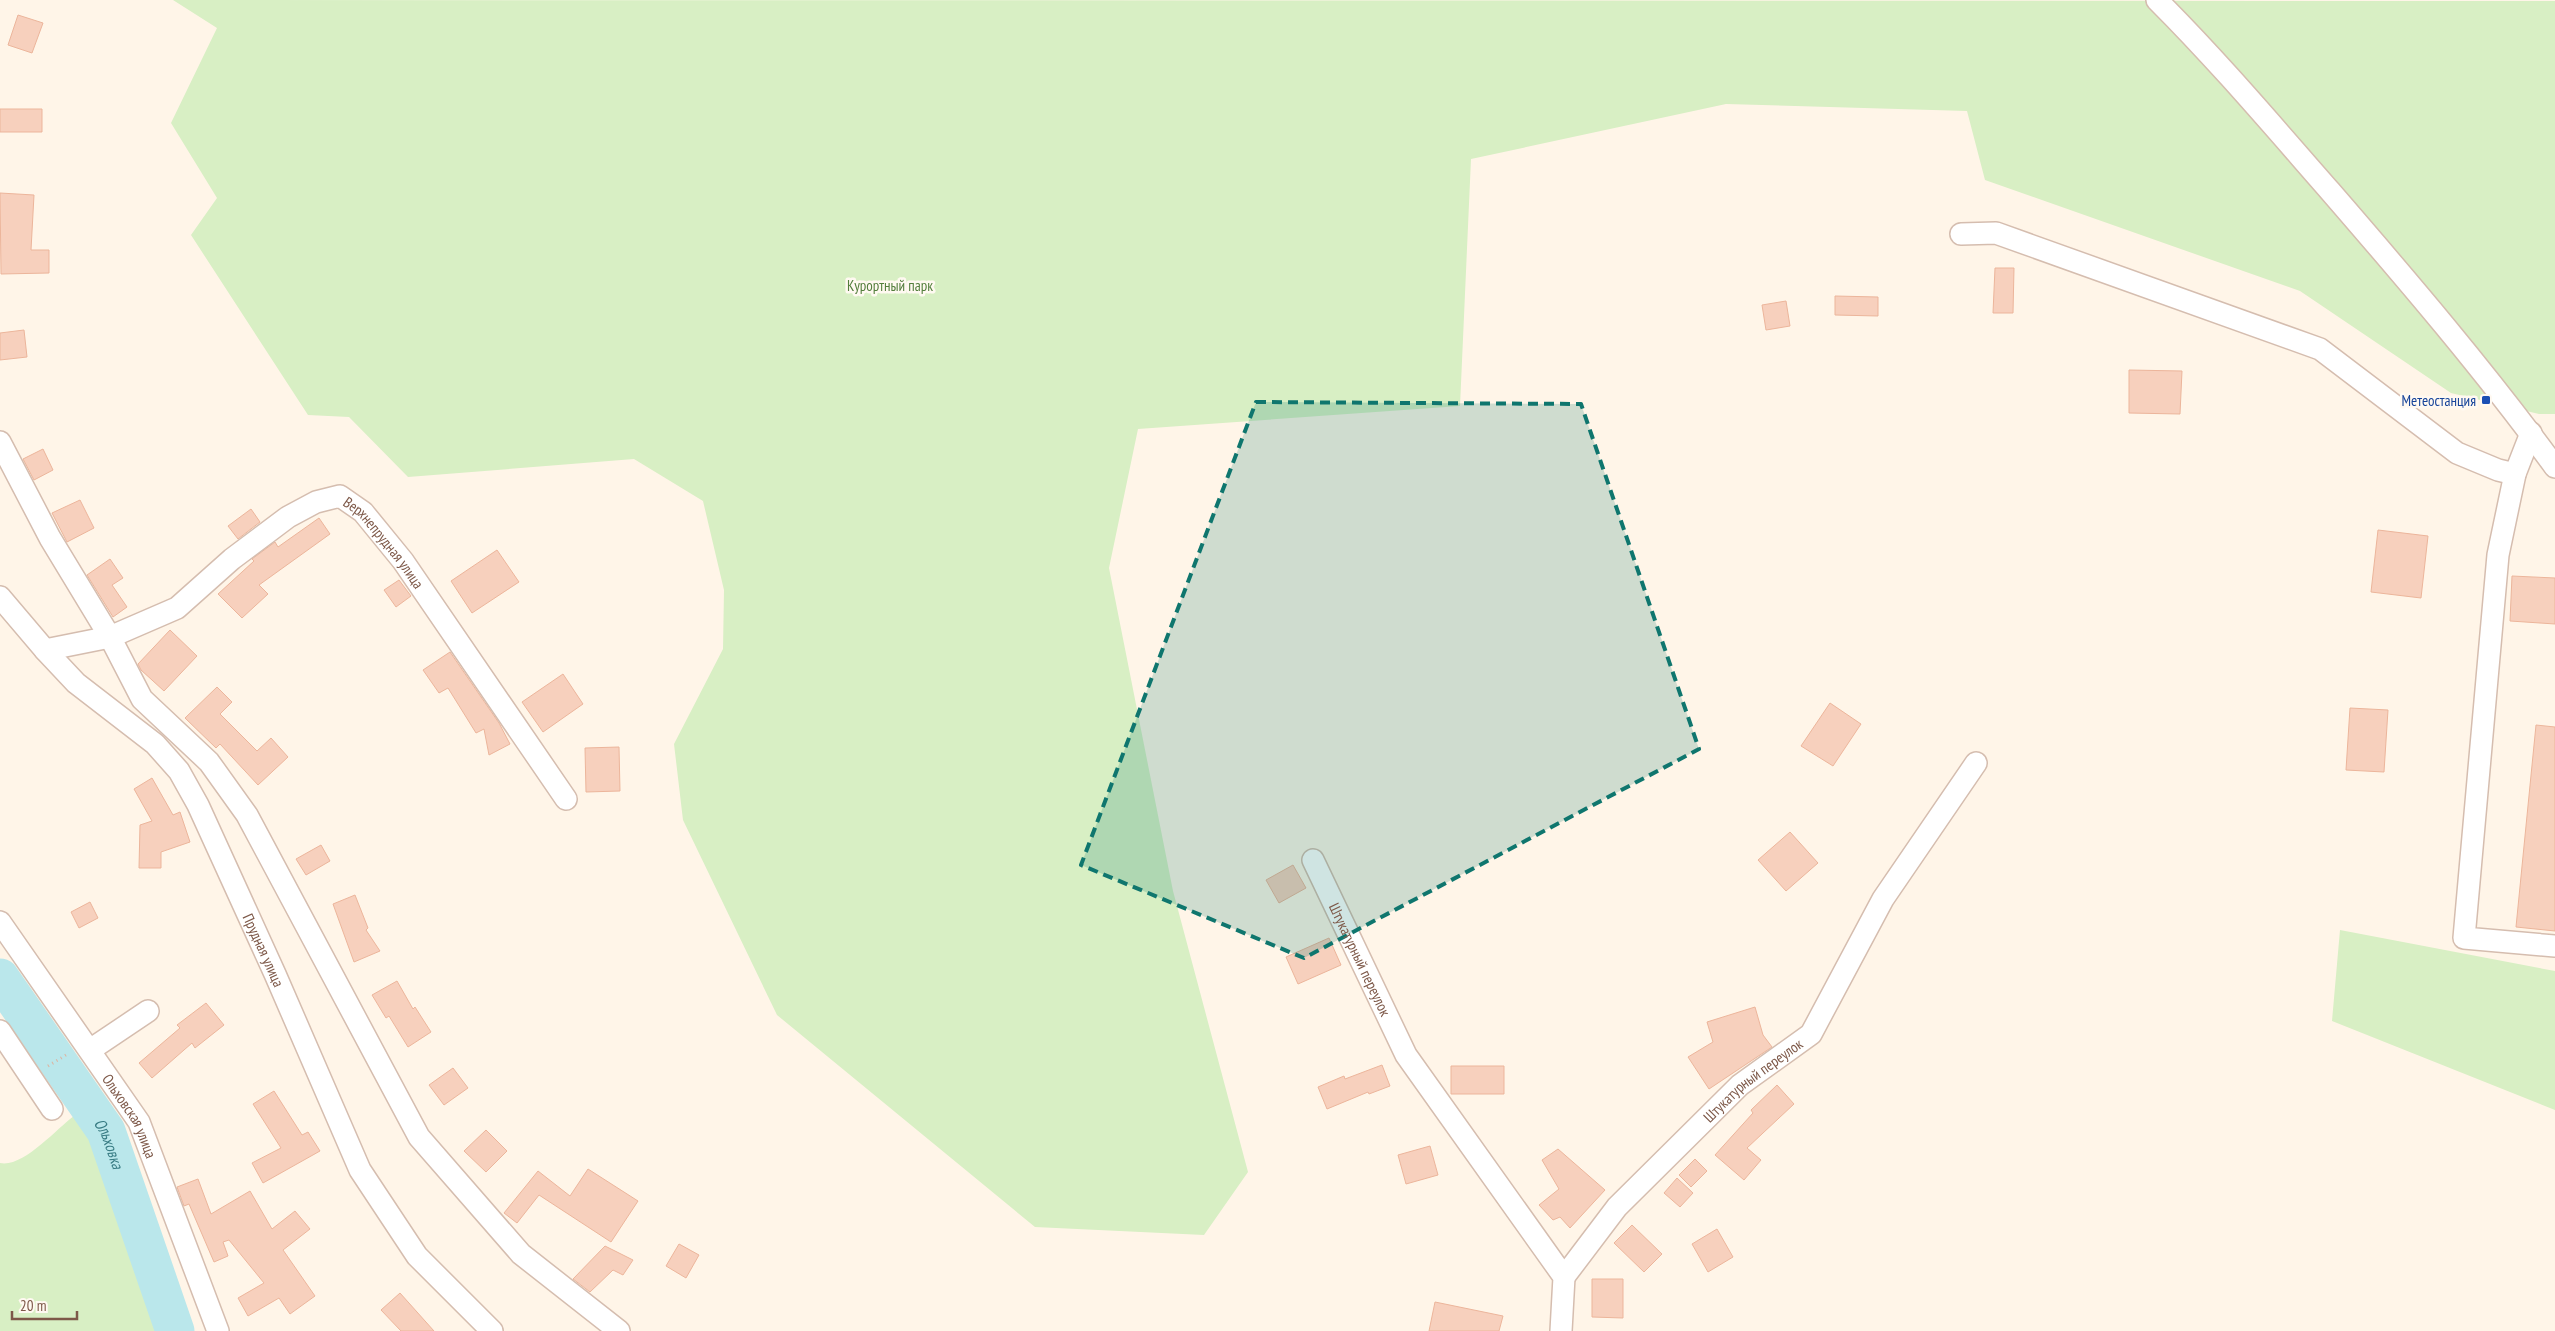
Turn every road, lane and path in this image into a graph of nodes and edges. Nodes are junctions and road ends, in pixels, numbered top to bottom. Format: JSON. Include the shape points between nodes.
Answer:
{"nodes":[{"id":1,"x":2157,"y":0,"type":"edge"},
{"id":2,"x":1962,"y":234,"type":"dead end"},
{"id":3,"x":2531,"y":434,"type":"junction"},
{"id":4,"x":0,"y":442,"type":"edge"},
{"id":5,"x":2555,"y":466,"type":"edge"},
{"id":6,"x":2515,"y":474,"type":"junction"},
{"id":7,"x":0,"y":597,"type":"edge"},
{"id":8,"x":110,"y":636,"type":"junction"},
{"id":9,"x":45,"y":650,"type":"junction"},
{"id":10,"x":1976,"y":763,"type":"dead end"},
{"id":11,"x":566,"y":799,"type":"dead end"},
{"id":12,"x":1313,"y":860,"type":"dead end"},
{"id":13,"x":0,"y":922,"type":"edge"},
{"id":14,"x":2555,"y":946,"type":"edge"},
{"id":15,"x":148,"y":1012,"type":"dead end"},
{"id":16,"x":0,"y":1031,"type":"edge"},
{"id":17,"x":87,"y":1046,"type":"junction"},
{"id":18,"x":31,"y":1078,"type":"junction"},
{"id":19,"x":52,"y":1109,"type":"dead end"},
{"id":20,"x":1564,"y":1277,"type":"junction"},
{"id":21,"x":218,"y":1331,"type":"edge"},
{"id":22,"x":492,"y":1331,"type":"edge"},
{"id":23,"x":619,"y":1331,"type":"edge"},
{"id":24,"x":1561,"y":1331,"type":"edge"}],
"edges":[{"from":1,"to":3,"type":"street","via":[[2204,47],[2406,278]]},
{"from":2,"to":6,"type":"street","via":[[1996,233],[2320,349],[2457,453]]},
{"from":3,"to":5,"type":"street"},
{"from":3,"to":6,"type":"street"},
{"from":4,"to":8,"type":"street","via":[[50,538]]},
{"from":6,"to":14,"type":"street","via":[[2498,555],[2464,938]]},
{"from":7,"to":9,"type":"street","name":"Прудная улица"},
{"from":8,"to":9,"type":"street","name":"Верхнепрудная улица"},
{"from":8,"to":11,"type":"street","name":"Верхнепрудная улица","via":[[177,608],[232,559],[288,517],[316,502],[340,496],[362,512],[403,561]]},
{"from":8,"to":23,"type":"street","via":[[142,698],[209,762],[247,815],[419,1137],[521,1254]]},
{"from":9,"to":22,"type":"street","name":"Прудная улица","via":[[76,683],[155,744],[180,771],[276,974],[360,1170],[416,1256]]},
{"from":10,"to":20,"type":"street","name":"Штукатурный переулок","via":[[1883,899],[1811,1034],[1740,1086],[1617,1206]]},
{"from":12,"to":20,"type":"street","name":"Штукатурный переулок","via":[[1406,1055]]},
{"from":13,"to":17,"type":"street","name":"Ольховская улица"},
{"from":15,"to":17,"type":"street"},
{"from":16,"to":18,"type":"street"},
{"from":17,"to":18,"type":"path"},
{"from":17,"to":21,"type":"street","name":"Ольховская улица","via":[[139,1122]]},
{"from":18,"to":19,"type":"street"},
{"from":20,"to":24,"type":"street"}]}
